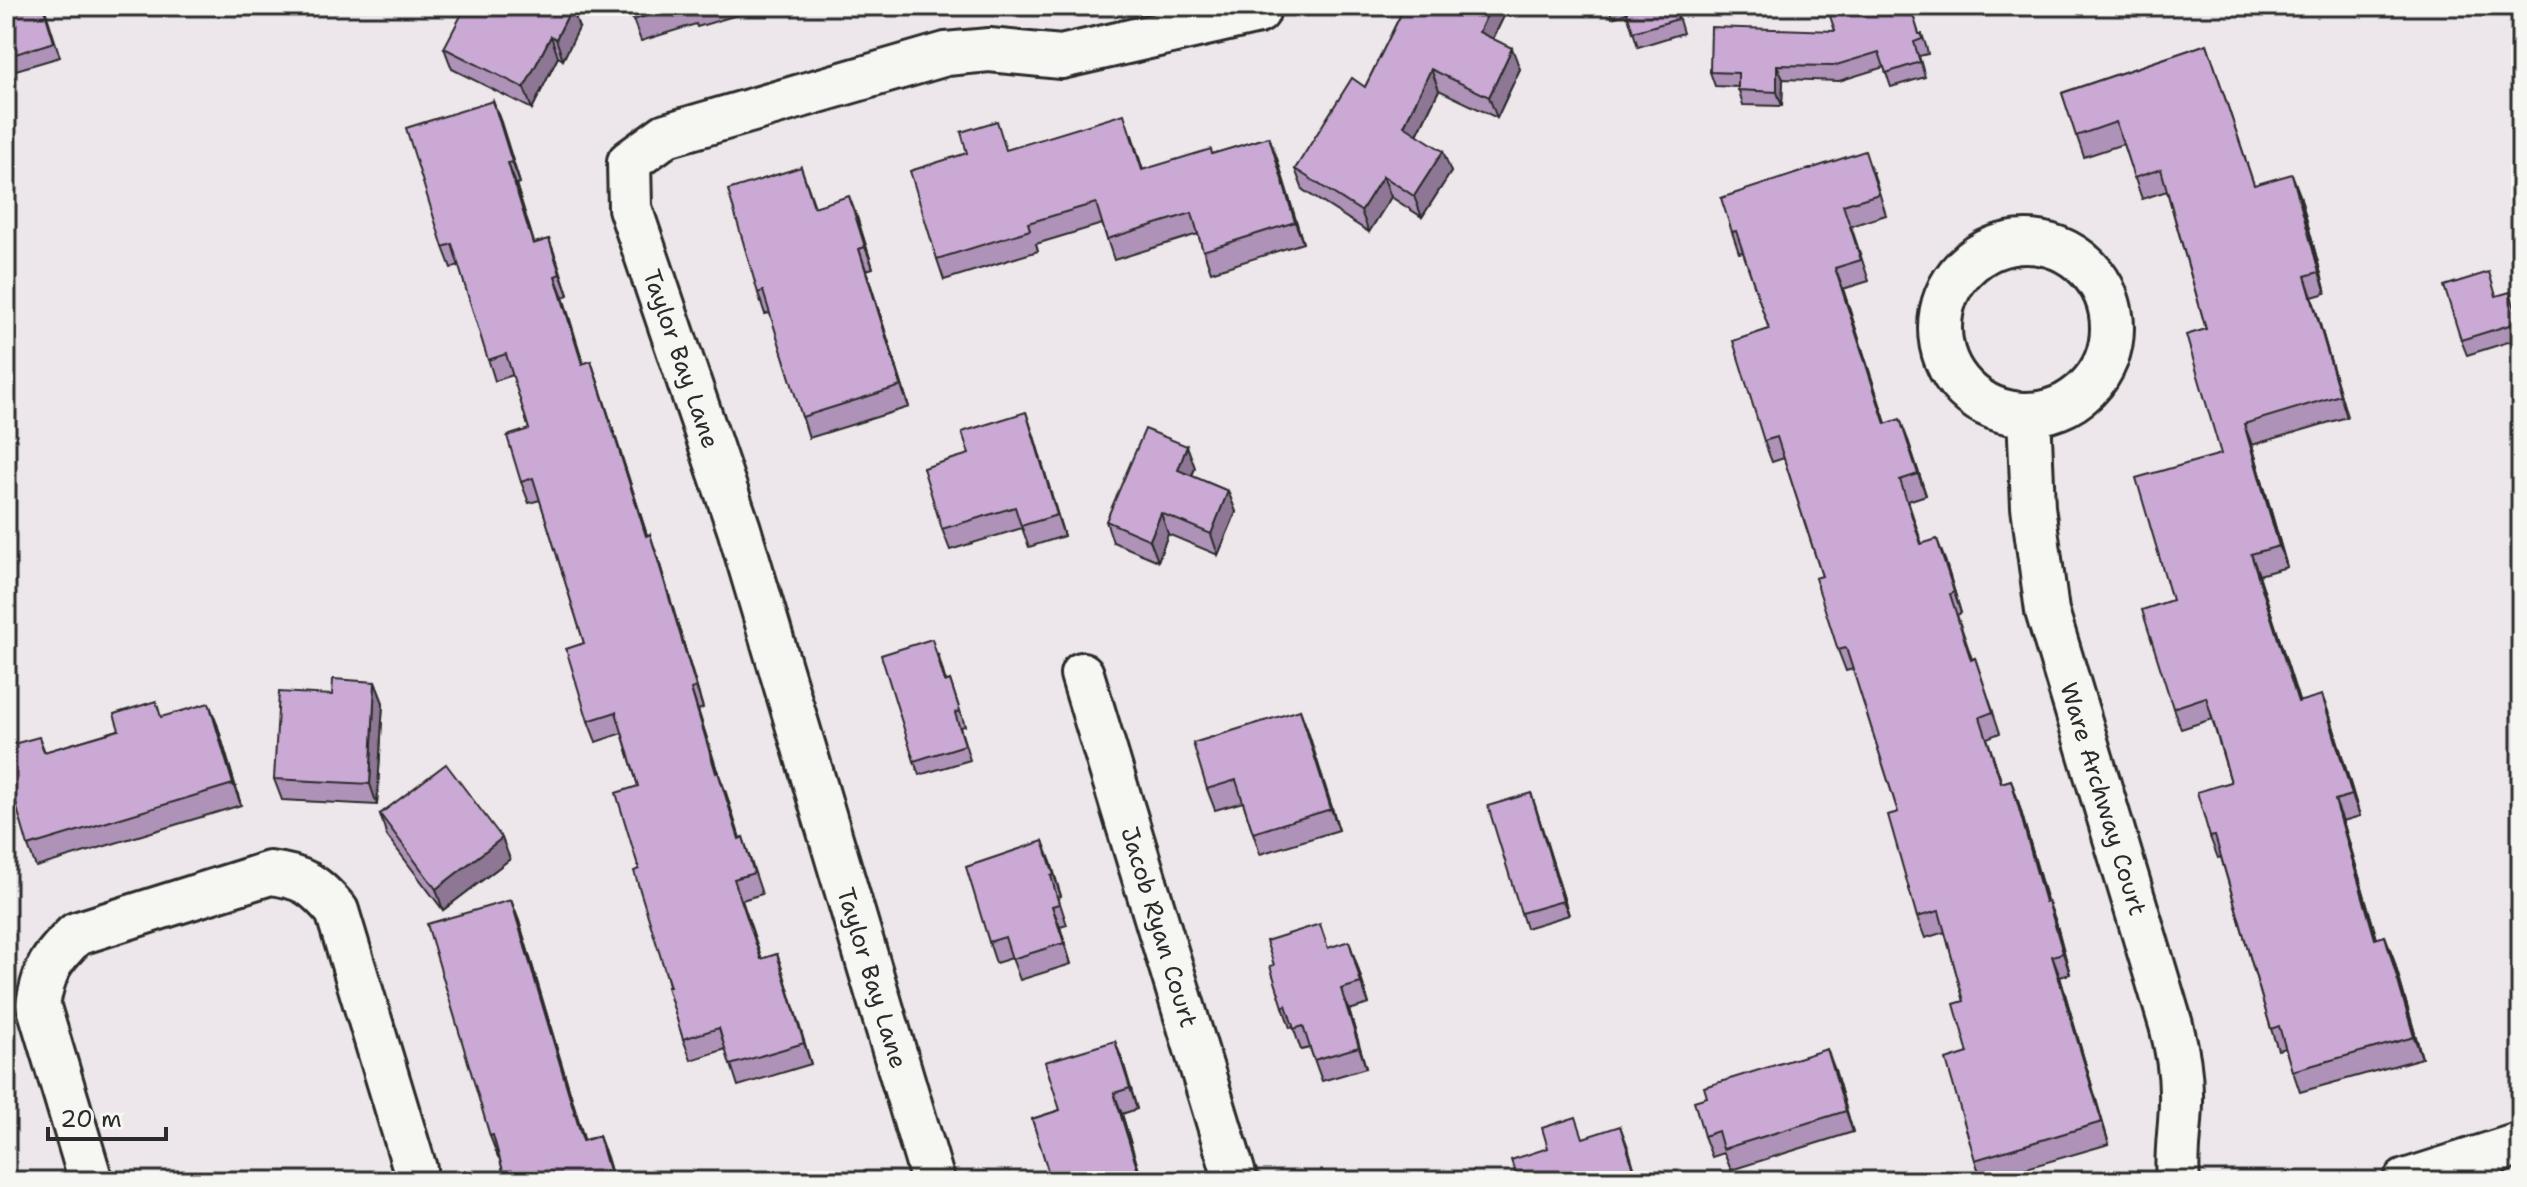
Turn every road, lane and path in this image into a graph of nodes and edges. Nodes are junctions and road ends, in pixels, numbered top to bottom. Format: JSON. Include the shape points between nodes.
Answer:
{"nodes":[{"id":1,"x":1258,"y":12,"type":"dead end"},
{"id":2,"x":2029,"y":414,"type":"junction"},
{"id":3,"x":1082,"y":674,"type":"dead end"},
{"id":4,"x":2521,"y":1144,"type":"edge"},
{"id":5,"x":91,"y":1181,"type":"edge"},
{"id":6,"x":415,"y":1181,"type":"edge"},
{"id":7,"x":933,"y":1181,"type":"edge"},
{"id":8,"x":1236,"y":1181,"type":"edge"},
{"id":9,"x":2178,"y":1181,"type":"edge"},
{"id":10,"x":2405,"y":1181,"type":"edge"}],
"edges":[{"from":1,"to":7,"type":"street","name":"Taylor Bay Lane","via":[[1061,57],[989,50],[946,54],[666,135],[629,162],[630,208],[739,529]]},
{"from":2,"to":2,"type":"street","via":[[2056,409],[2080,395],[2098,375],[2112,322],[2091,271],[2069,253],[2043,243],[2016,242],[1989,249],[1965,266],[1948,290],[1940,319],[1942,348],[1954,375],[1973,396],[2000,410]]},
{"from":2,"to":9,"type":"street","name":"Ware Archway Court","via":[[2033,507],[2047,611],[2180,1061]]},
{"from":3,"to":8,"type":"street","name":"Jacob Ryan Court"},
{"from":4,"to":10,"type":"street"},
{"from":5,"to":6,"type":"street","via":[[38,1004],[44,974],[55,955],[76,934],[270,873],[292,875],[317,888],[337,911]]}]}
